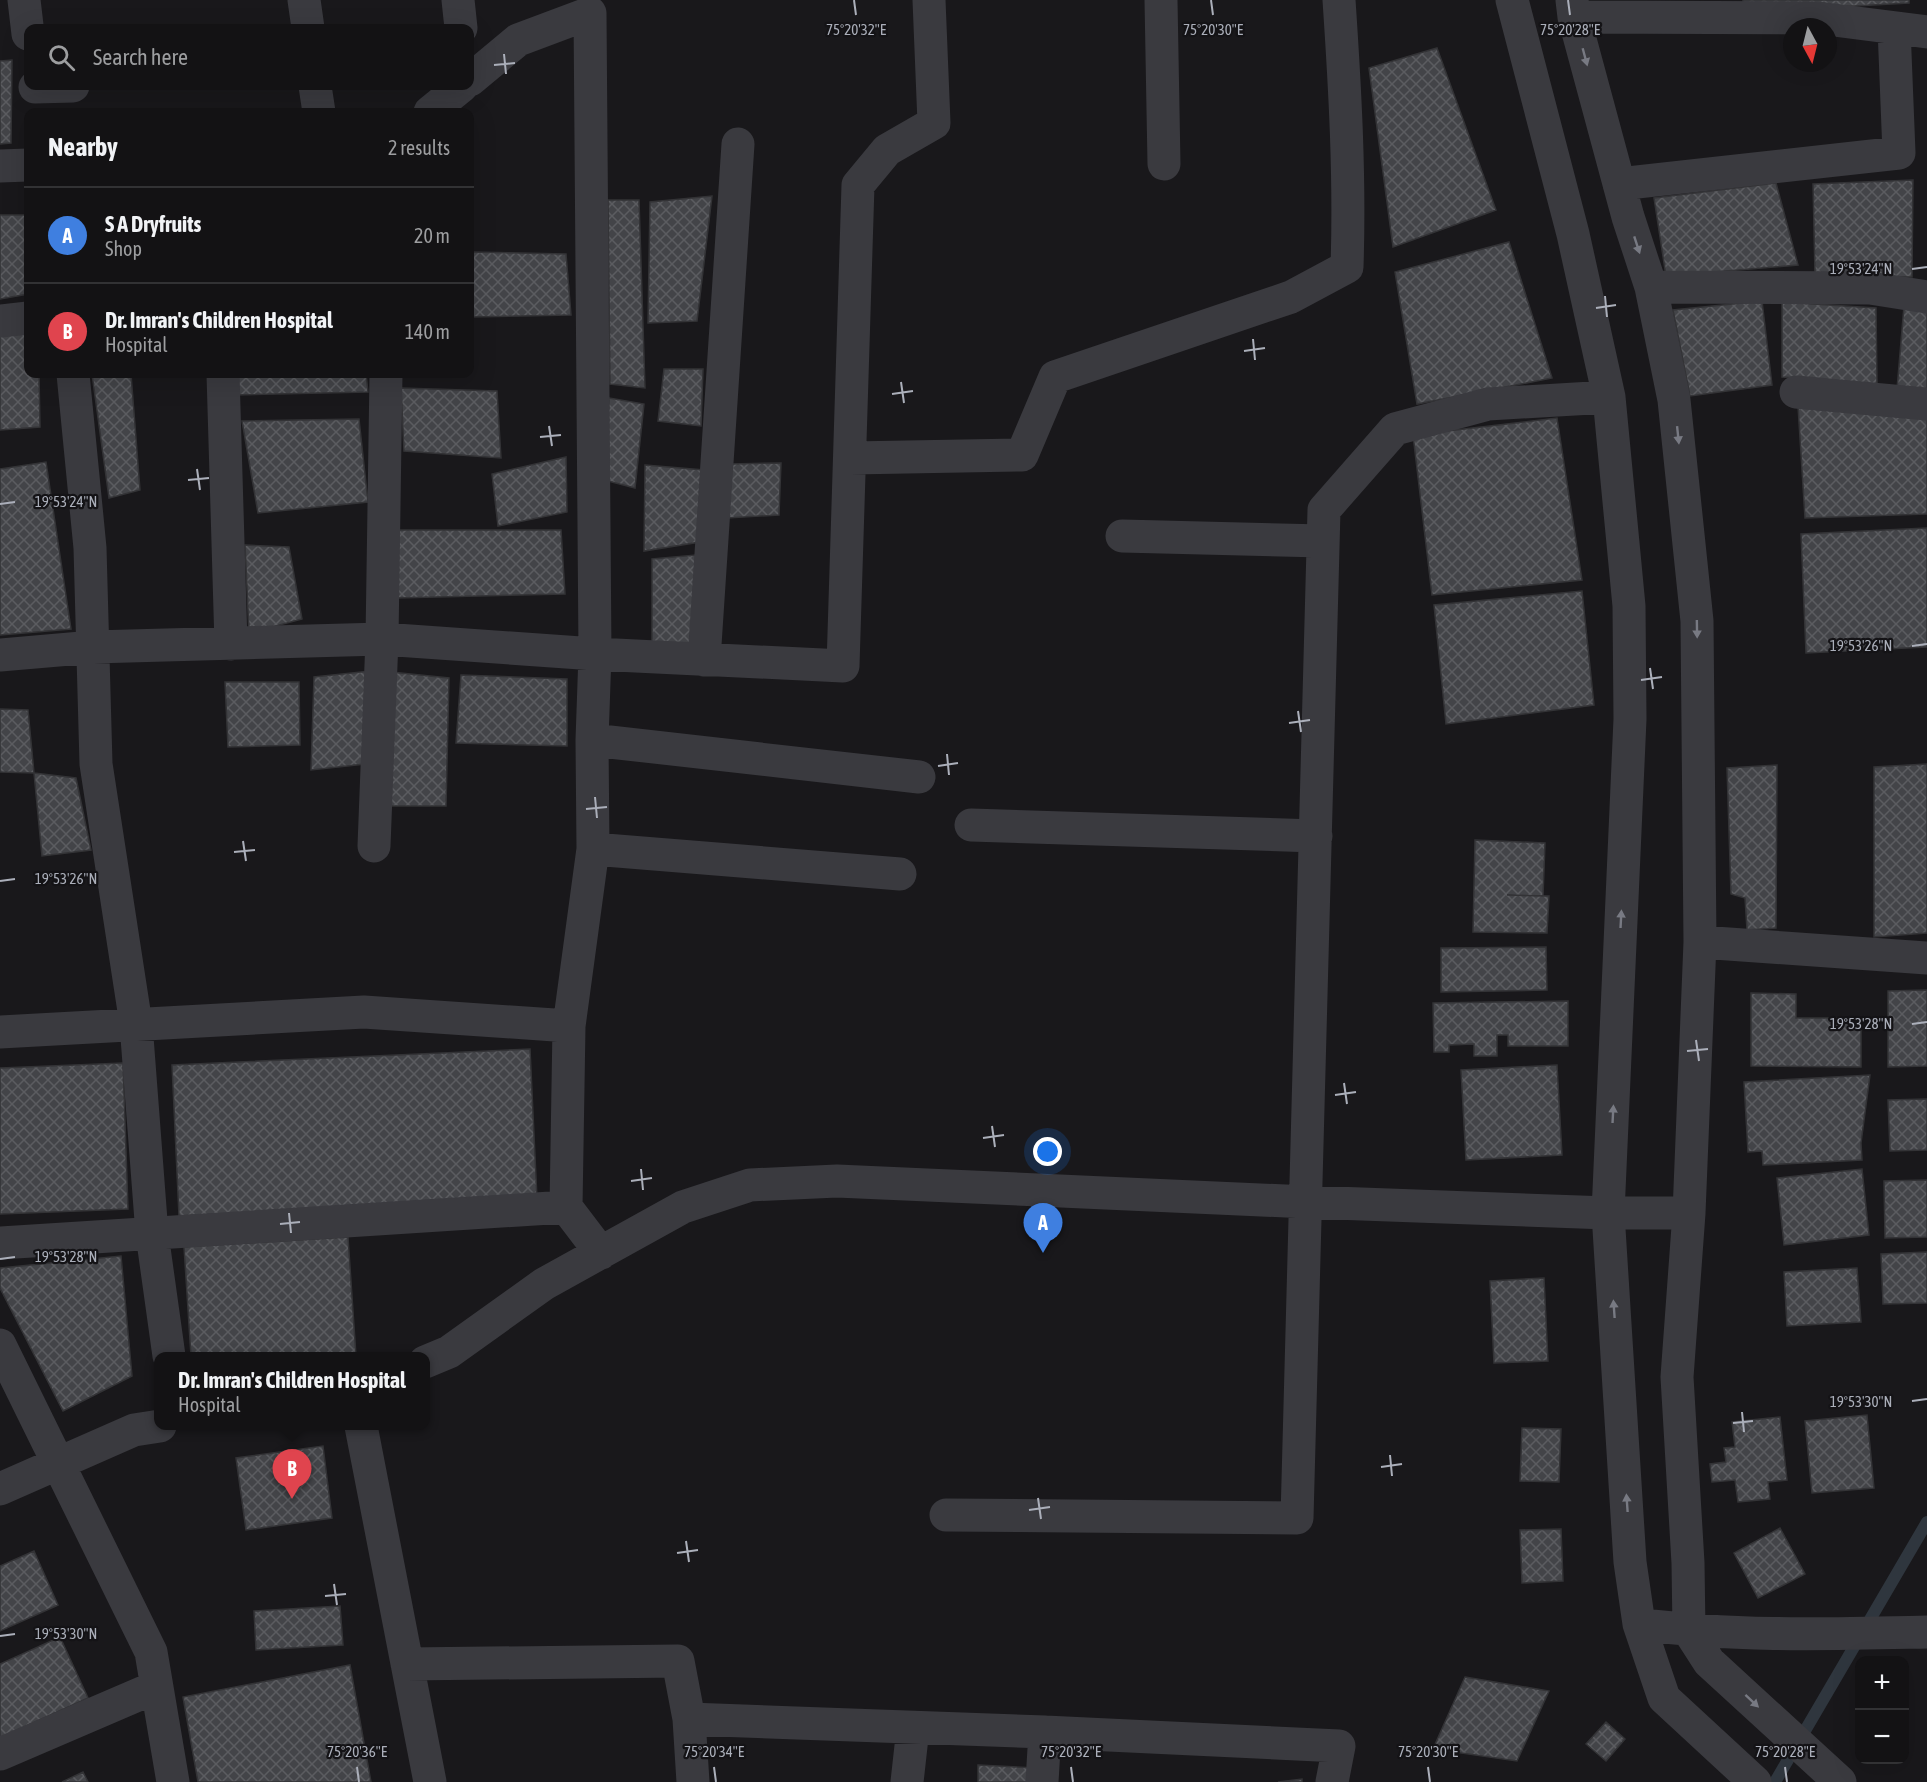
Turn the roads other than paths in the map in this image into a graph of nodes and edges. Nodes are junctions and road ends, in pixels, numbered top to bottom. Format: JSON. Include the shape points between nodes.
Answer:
{"nodes":[{"id":1,"x":304,"y":0,"type":"edge"},
{"id":2,"x":458,"y":0,"type":"edge"},
{"id":3,"x":929,"y":0,"type":"edge"},
{"id":4,"x":1161,"y":0,"type":"edge"},
{"id":5,"x":1339,"y":0,"type":"edge"},
{"id":6,"x":1512,"y":0,"type":"edge"},
{"id":7,"x":1573,"y":8,"type":"edge"},
{"id":8,"x":1737,"y":9,"type":"edge"},
{"id":9,"x":307,"y":24,"type":"edge"},
{"id":10,"x":461,"y":24,"type":"edge"},
{"id":11,"x":1894,"y":28,"type":"junction"},
{"id":12,"x":1927,"y":32,"type":"edge"},
{"id":13,"x":474,"y":77,"type":"edge"},
{"id":14,"x":57,"y":90,"type":"edge"},
{"id":15,"x":316,"y":90,"type":"edge"},
{"id":16,"x":457,"y":90,"type":"edge"},
{"id":17,"x":36,"y":95,"type":"edge"},
{"id":18,"x":318,"y":108,"type":"edge"},
{"id":19,"x":435,"y":108,"type":"edge"},
{"id":20,"x":738,"y":144,"type":"dead end"},
{"id":21,"x":1164,"y":164,"type":"dead end"},
{"id":22,"x":24,"y":165,"type":"edge"},
{"id":23,"x":0,"y":166,"type":"edge"},
{"id":24,"x":1619,"y":184,"type":"junction"},
{"id":25,"x":1651,"y":287,"type":"junction"},
{"id":26,"x":1927,"y":297,"type":"edge"},
{"id":27,"x":24,"y":318,"type":"edge"},
{"id":28,"x":0,"y":321,"type":"edge"},
{"id":29,"x":73,"y":378,"type":"edge"},
{"id":30,"x":223,"y":378,"type":"edge"},
{"id":31,"x":386,"y":378,"type":"edge"},
{"id":32,"x":1796,"y":392,"type":"dead end"},
{"id":33,"x":1609,"y":397,"type":"junction"},
{"id":34,"x":1927,"y":404,"type":"edge"},
{"id":35,"x":851,"y":458,"type":"junction"},
{"id":36,"x":1122,"y":536,"type":"dead end"},
{"id":37,"x":1323,"y":541,"type":"junction"},
{"id":38,"x":382,"y":639,"type":"junction"},
{"id":39,"x":231,"y":644,"type":"junction"},
{"id":40,"x":93,"y":647,"type":"junction"},
{"id":41,"x":595,"y":654,"type":"junction"},
{"id":42,"x":0,"y":655,"type":"edge"},
{"id":43,"x":704,"y":660,"type":"junction"},
{"id":44,"x":592,"y":740,"type":"junction"},
{"id":45,"x":919,"y":777,"type":"dead end"},
{"id":46,"x":971,"y":825,"type":"dead end"},
{"id":47,"x":1316,"y":836,"type":"junction"},
{"id":48,"x":374,"y":846,"type":"dead end"},
{"id":49,"x":593,"y":849,"type":"junction"},
{"id":50,"x":900,"y":874,"type":"dead end"},
{"id":51,"x":1700,"y":942,"type":"junction"},
{"id":52,"x":1927,"y":958,"type":"edge"},
{"id":53,"x":136,"y":1024,"type":"junction"},
{"id":54,"x":569,"y":1026,"type":"junction"},
{"id":55,"x":0,"y":1032,"type":"edge"},
{"id":56,"x":1306,"y":1202,"type":"junction"},
{"id":57,"x":566,"y":1207,"type":"junction"},
{"id":58,"x":1608,"y":1213,"type":"junction"},
{"id":59,"x":1689,"y":1214,"type":"junction"},
{"id":60,"x":152,"y":1234,"type":"junction"},
{"id":61,"x":0,"y":1243,"type":"edge"},
{"id":62,"x":601,"y":1253,"type":"junction"},
{"id":63,"x":0,"y":1345,"type":"edge"},
{"id":64,"x":168,"y":1352,"type":"edge"},
{"id":65,"x":430,"y":1360,"type":"edge"},
{"id":66,"x":154,"y":1426,"type":"edge"},
{"id":67,"x":362,"y":1430,"type":"edge"},
{"id":68,"x":59,"y":1463,"type":"junction"},
{"id":69,"x":0,"y":1489,"type":"edge"},
{"id":70,"x":946,"y":1515,"type":"dead end"},
{"id":71,"x":1639,"y":1624,"type":"junction"},
{"id":72,"x":1689,"y":1631,"type":"junction"},
{"id":73,"x":1927,"y":1632,"type":"edge"},
{"id":74,"x":407,"y":1664,"type":"junction"},
{"id":75,"x":156,"y":1687,"type":"junction"},
{"id":76,"x":689,"y":1719,"type":"junction"},
{"id":77,"x":913,"y":1728,"type":"junction"},
{"id":78,"x":1045,"y":1732,"type":"junction"},
{"id":79,"x":0,"y":1754,"type":"edge"},
{"id":80,"x":173,"y":1782,"type":"edge"},
{"id":81,"x":430,"y":1782,"type":"edge"},
{"id":82,"x":693,"y":1782,"type":"edge"},
{"id":83,"x":907,"y":1782,"type":"edge"},
{"id":84,"x":1042,"y":1782,"type":"edge"},
{"id":85,"x":1332,"y":1782,"type":"edge"},
{"id":86,"x":1755,"y":1782,"type":"edge"},
{"id":87,"x":1840,"y":1782,"type":"edge"}],
"edges":[{"from":1,"to":9,"type":"street"},
{"from":2,"to":10,"type":"street"},
{"from":3,"to":35,"type":"street","via":[[934,123],[887,150],[858,185]]},
{"from":4,"to":21,"type":"street"},
{"from":5,"to":35,"type":"street","via":[[1348,123],[1347,267],[1291,297],[1055,377],[1022,456]]},
{"from":6,"to":33,"type":"street","via":[[1573,234]]},
{"from":7,"to":8,"type":"street"},
{"from":7,"to":24,"type":"street","one_way":true},
{"from":8,"to":11,"type":"street"},
{"from":11,"to":12,"type":"street"},
{"from":11,"to":24,"type":"street","via":[[1899,153]]},
{"from":13,"to":41,"type":"street","via":[[518,40],[590,13]]},
{"from":14,"to":17,"type":"street"},
{"from":15,"to":18,"type":"street"},
{"from":16,"to":19,"type":"street"},
{"from":20,"to":43,"type":"street"},
{"from":22,"to":23,"type":"street"},
{"from":24,"to":25,"type":"street","one_way":true},
{"from":25,"to":26,"type":"street","via":[[1870,288]]},
{"from":25,"to":51,"type":"street","one_way":true,"via":[[1674,400],[1697,621]]},
{"from":27,"to":28,"type":"street"},
{"from":29,"to":40,"type":"street","via":[[90,548]]},
{"from":30,"to":39,"type":"street"},
{"from":31,"to":38,"type":"street"},
{"from":32,"to":34,"type":"street"},
{"from":33,"to":37,"type":"street","via":[[1488,404],[1395,429],[1324,510]]},
{"from":58,"to":33,"type":"street","one_way":true,"via":[[1630,719],[1629,606]]},
{"from":35,"to":43,"type":"street","via":[[843,666]]},
{"from":36,"to":37,"type":"street"},
{"from":37,"to":47,"type":"street"},
{"from":38,"to":39,"type":"street"},
{"from":38,"to":41,"type":"street"},
{"from":38,"to":48,"type":"street"},
{"from":39,"to":40,"type":"street"},
{"from":40,"to":42,"type":"street"},
{"from":40,"to":53,"type":"street","via":[[96,764]]},
{"from":41,"to":43,"type":"street"},
{"from":41,"to":44,"type":"street"},
{"from":44,"to":45,"type":"street"},
{"from":44,"to":49,"type":"street"},
{"from":46,"to":47,"type":"street"},
{"from":47,"to":56,"type":"street"},
{"from":49,"to":50,"type":"street"},
{"from":49,"to":54,"type":"street"},
{"from":51,"to":52,"type":"street"},
{"from":51,"to":59,"type":"street"},
{"from":53,"to":54,"type":"street","via":[[364,1012]]},
{"from":53,"to":55,"type":"street"},
{"from":53,"to":60,"type":"street"},
{"from":54,"to":57,"type":"street"},
{"from":56,"to":58,"type":"street"},
{"from":56,"to":62,"type":"street","via":[[837,1181],[750,1185],[683,1207]]},
{"from":56,"to":70,"type":"street","via":[[1297,1518]]},
{"from":57,"to":60,"type":"street"},
{"from":57,"to":62,"type":"street"},
{"from":58,"to":59,"type":"street"},
{"from":71,"to":58,"type":"street","one_way":true,"via":[[1630,1562]]},
{"from":59,"to":72,"type":"street","via":[[1677,1377]]},
{"from":60,"to":61,"type":"street"},
{"from":60,"to":64,"type":"street"},
{"from":62,"to":65,"type":"street","via":[[544,1284],[449,1352]]},
{"from":63,"to":68,"type":"street"},
{"from":66,"to":68,"type":"street","via":[[134,1430]]},
{"from":67,"to":74,"type":"street"},
{"from":68,"to":69,"type":"street"},
{"from":68,"to":75,"type":"street","via":[[151,1652]]},
{"from":71,"to":72,"type":"street"},
{"from":71,"to":86,"type":"street","via":[[1664,1698]]},
{"from":72,"to":73,"type":"street","via":[[1768,1635]]},
{"from":72,"to":87,"type":"street","one_way":true,"via":[[1709,1662]]},
{"from":74,"to":76,"type":"street","via":[[678,1661]]},
{"from":74,"to":81,"type":"street"},
{"from":75,"to":79,"type":"street"},
{"from":75,"to":80,"type":"street"},
{"from":76,"to":77,"type":"street"},
{"from":76,"to":82,"type":"street"},
{"from":77,"to":78,"type":"street"},
{"from":77,"to":83,"type":"street"},
{"from":78,"to":84,"type":"street"},
{"from":78,"to":85,"type":"street","via":[[1339,1746]]}]}
